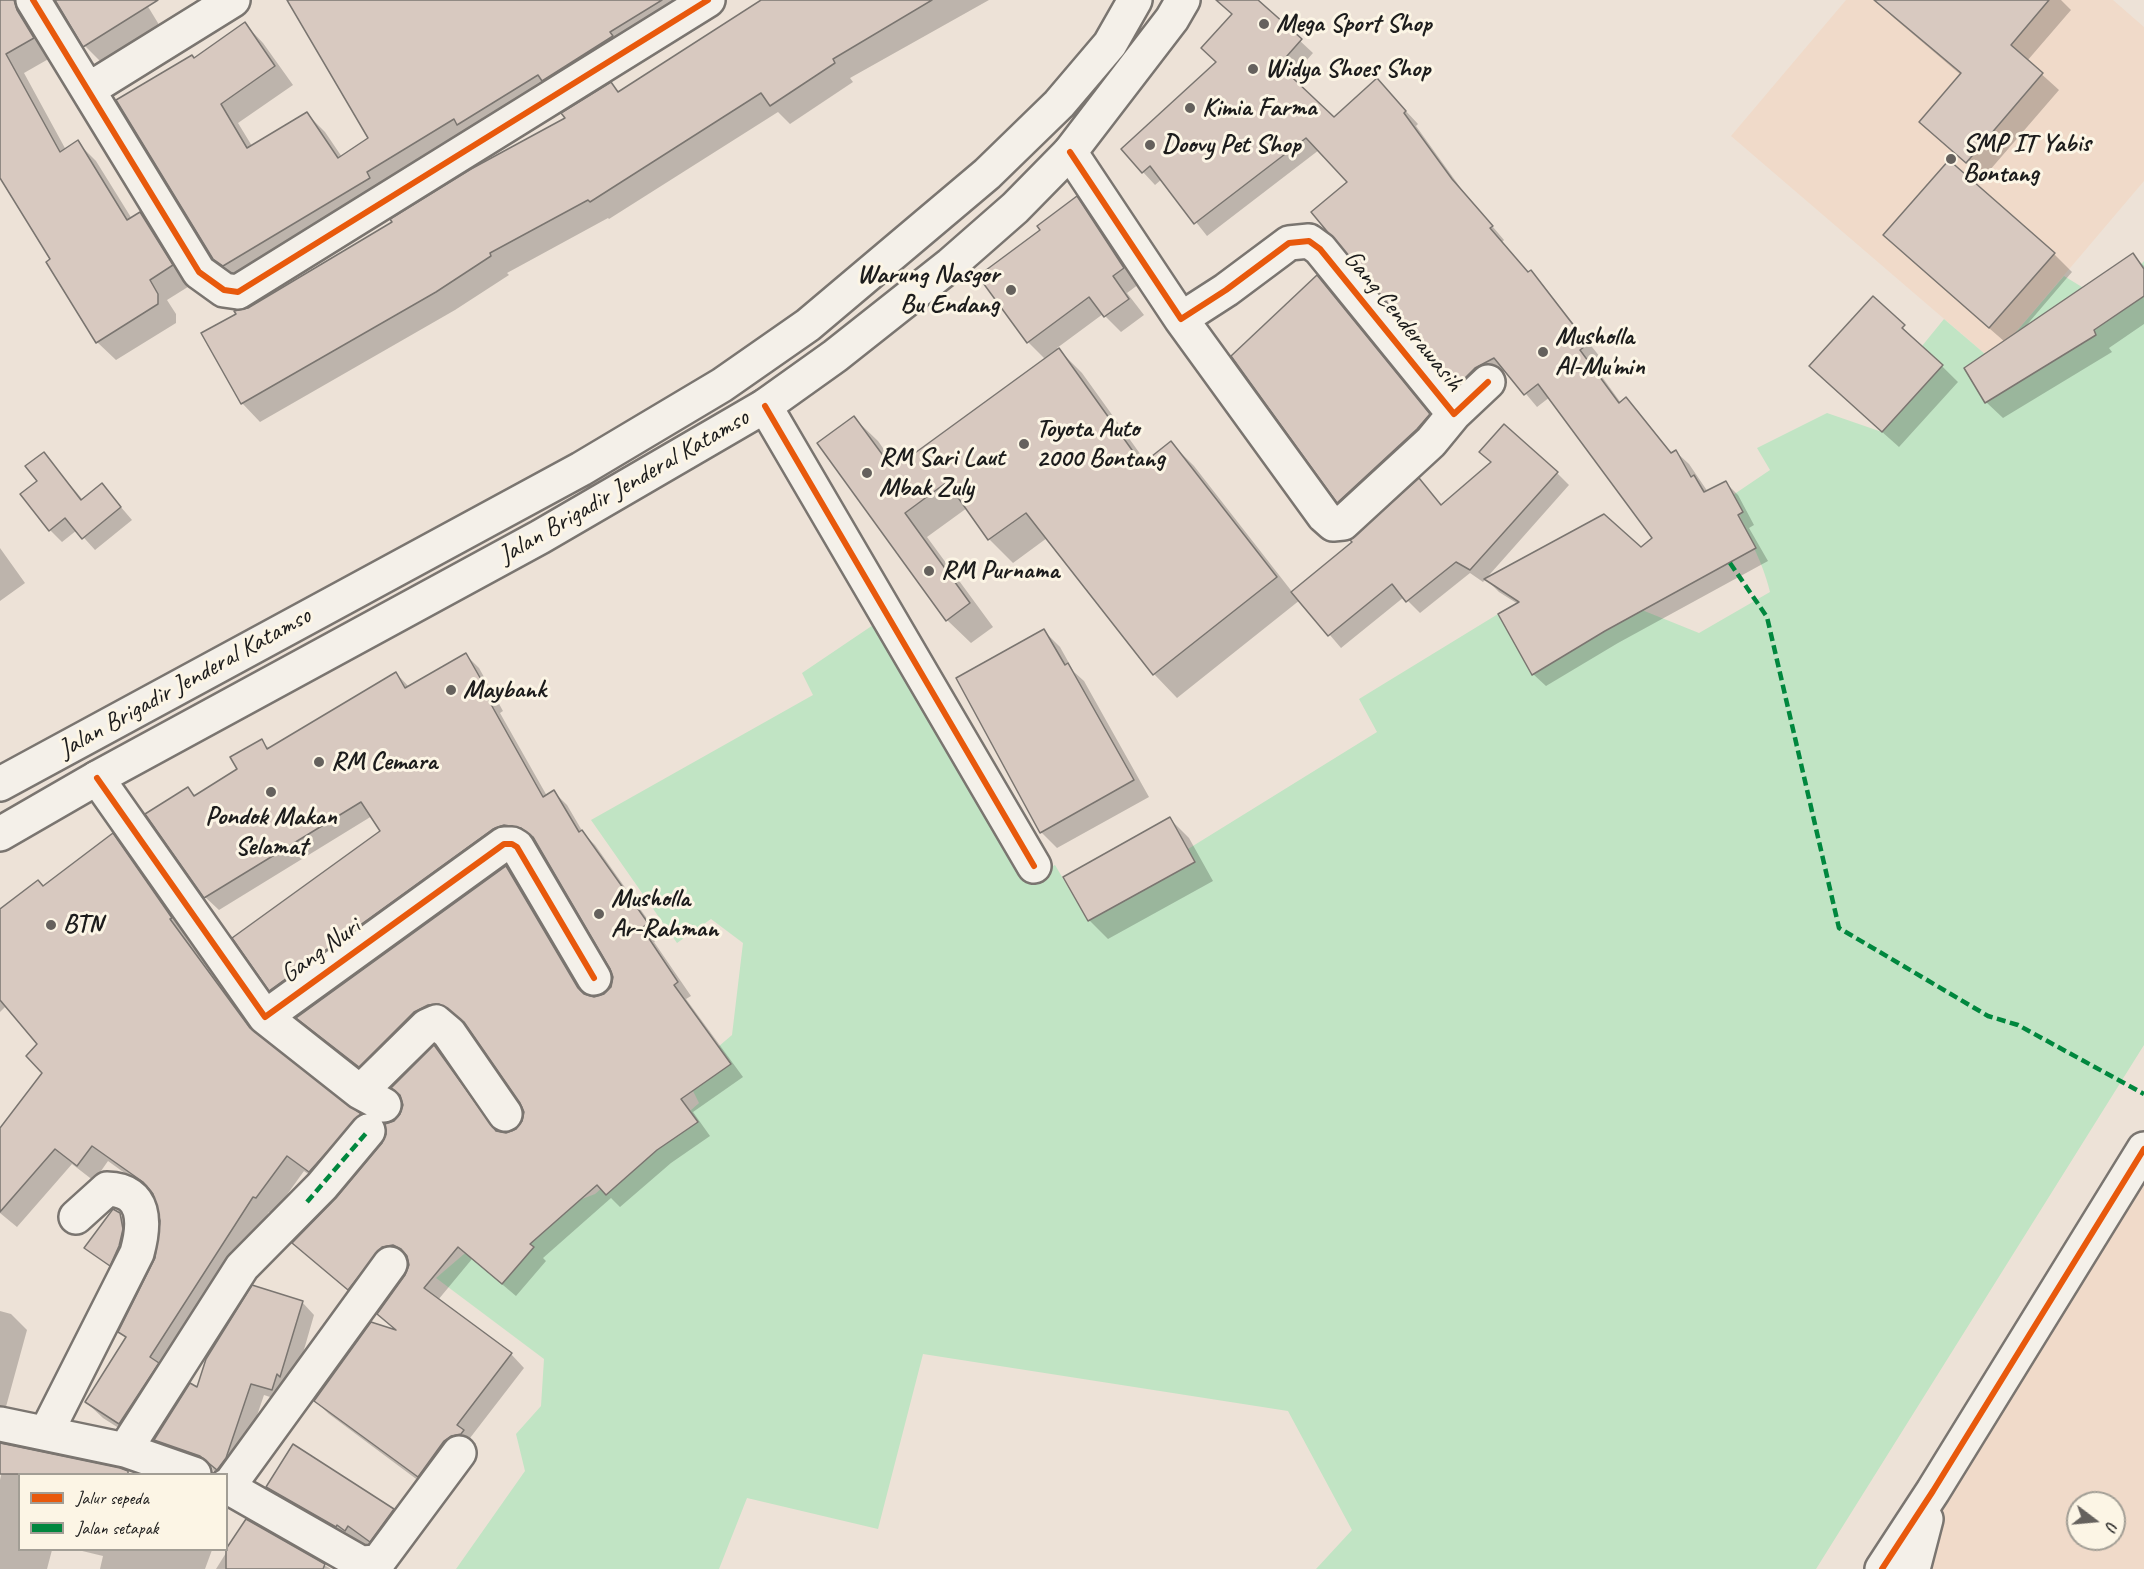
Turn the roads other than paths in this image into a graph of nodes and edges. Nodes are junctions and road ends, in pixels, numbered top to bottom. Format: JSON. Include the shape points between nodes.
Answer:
{"nodes":[{"id":1,"x":33,"y":0,"type":"edge"},
{"id":2,"x":233,"y":0,"type":"edge"},
{"id":3,"x":708,"y":0,"type":"edge"},
{"id":4,"x":1135,"y":0,"type":"edge"},
{"id":5,"x":1183,"y":0,"type":"edge"},
{"id":6,"x":88,"y":90,"type":"junction"},
{"id":7,"x":1070,"y":152,"type":"junction"},
{"id":8,"x":923,"y":230,"type":"junction"},
{"id":9,"x":950,"y":265,"type":"junction"},
{"id":10,"x":868,"y":273,"type":"junction"},
{"id":11,"x":891,"y":311,"type":"junction"},
{"id":12,"x":1181,"y":319,"type":"junction"},
{"id":13,"x":1488,"y":382,"type":"dead end"},
{"id":14,"x":765,"y":406,"type":"junction"},
{"id":15,"x":1455,"y":414,"type":"junction"},
{"id":16,"x":97,"y":778,"type":"junction"},
{"id":17,"x":0,"y":784,"type":"edge"},
{"id":18,"x":0,"y":834,"type":"edge"},
{"id":19,"x":1034,"y":866,"type":"dead end"},
{"id":20,"x":594,"y":978,"type":"dead end"},
{"id":21,"x":264,"y":1017,"type":"junction"},
{"id":22,"x":371,"y":1109,"type":"junction"},
{"id":23,"x":505,"y":1114,"type":"dead end"},
{"id":24,"x":2144,"y":1149,"type":"edge"},
{"id":25,"x":76,"y":1217,"type":"dead end"},
{"id":26,"x":390,"y":1264,"type":"dead end"},
{"id":27,"x":0,"y":1424,"type":"edge"},
{"id":28,"x":46,"y":1433,"type":"junction"},
{"id":29,"x":126,"y":1450,"type":"junction"},
{"id":30,"x":459,"y":1453,"type":"dead end"},
{"id":31,"x":191,"y":1473,"type":"edge"},
{"id":32,"x":228,"y":1485,"type":"edge"},
{"id":33,"x":228,"y":1487,"type":"edge"},
{"id":34,"x":1933,"y":1491,"type":"junction"},
{"id":35,"x":1882,"y":1569,"type":"edge"},
{"id":36,"x":1912,"y":1569,"type":"edge"}],
"edges":[{"from":1,"to":6,"type":"street"},
{"from":2,"to":6,"type":"street"},
{"from":3,"to":6,"type":"street","via":[[238,292],[224,290],[199,272]]},
{"from":4,"to":8,"type":"street","name":"Jalan Brigadir Jenderal Katamso","via":[[1110,44],[1059,104]]},
{"from":5,"to":7,"type":"street","name":"Jalan Brigadir Jenderal Katamso"},
{"from":7,"to":9,"type":"street","name":"Jalan Brigadir Jenderal Katamso","via":[[1015,208]]},
{"from":7,"to":12,"type":"street"},
{"from":8,"to":9,"type":"street"},
{"from":8,"to":10,"type":"street","name":"Jalan Brigadir Jenderal Katamso"},
{"from":9,"to":11,"type":"street","name":"Jalan Brigadir Jenderal Katamso"},
{"from":10,"to":11,"type":"street"},
{"from":10,"to":17,"type":"street","name":"Jalan Brigadir Jenderal Katamso","via":[[808,325],[722,385],[581,469]]},
{"from":11,"to":14,"type":"street","name":"Jalan Brigadir Jenderal Katamso"},
{"from":12,"to":15,"type":"street","name":"Gang Cenderawasih","via":[[1289,243],[1309,241],[1320,249]]},
{"from":12,"to":15,"type":"street","via":[[1333,524],[1343,523],[1431,442]]},
{"from":13,"to":15,"type":"street","name":"Gang Cenderawasih"},
{"from":14,"to":16,"type":"street","name":"Jalan Brigadir Jenderal Katamso","via":[[540,537]]},
{"from":14,"to":19,"type":"street"},
{"from":16,"to":18,"type":"street","name":"Jalan Brigadir Jenderal Katamso"},
{"from":16,"to":21,"type":"street"},
{"from":20,"to":21,"type":"street","name":"Gang Nuri","via":[[517,847],[504,844]]},
{"from":21,"to":22,"type":"street"},
{"from":22,"to":23,"type":"street","via":[[427,1026],[436,1022],[449,1033]]},
{"from":22,"to":29,"type":"street","via":[[322,1186],[242,1267]]},
{"from":24,"to":34,"type":"street"},
{"from":25,"to":28,"type":"street","via":[[107,1189],[135,1200],[143,1221],[137,1253]]},
{"from":26,"to":32,"type":"street"},
{"from":27,"to":28,"type":"street"},
{"from":28,"to":29,"type":"street"},
{"from":29,"to":31,"type":"street"},
{"from":30,"to":33,"type":"street","via":[[378,1562],[372,1564],[361,1563]]},
{"from":34,"to":35,"type":"street"},
{"from":34,"to":36,"type":"street"}]}
